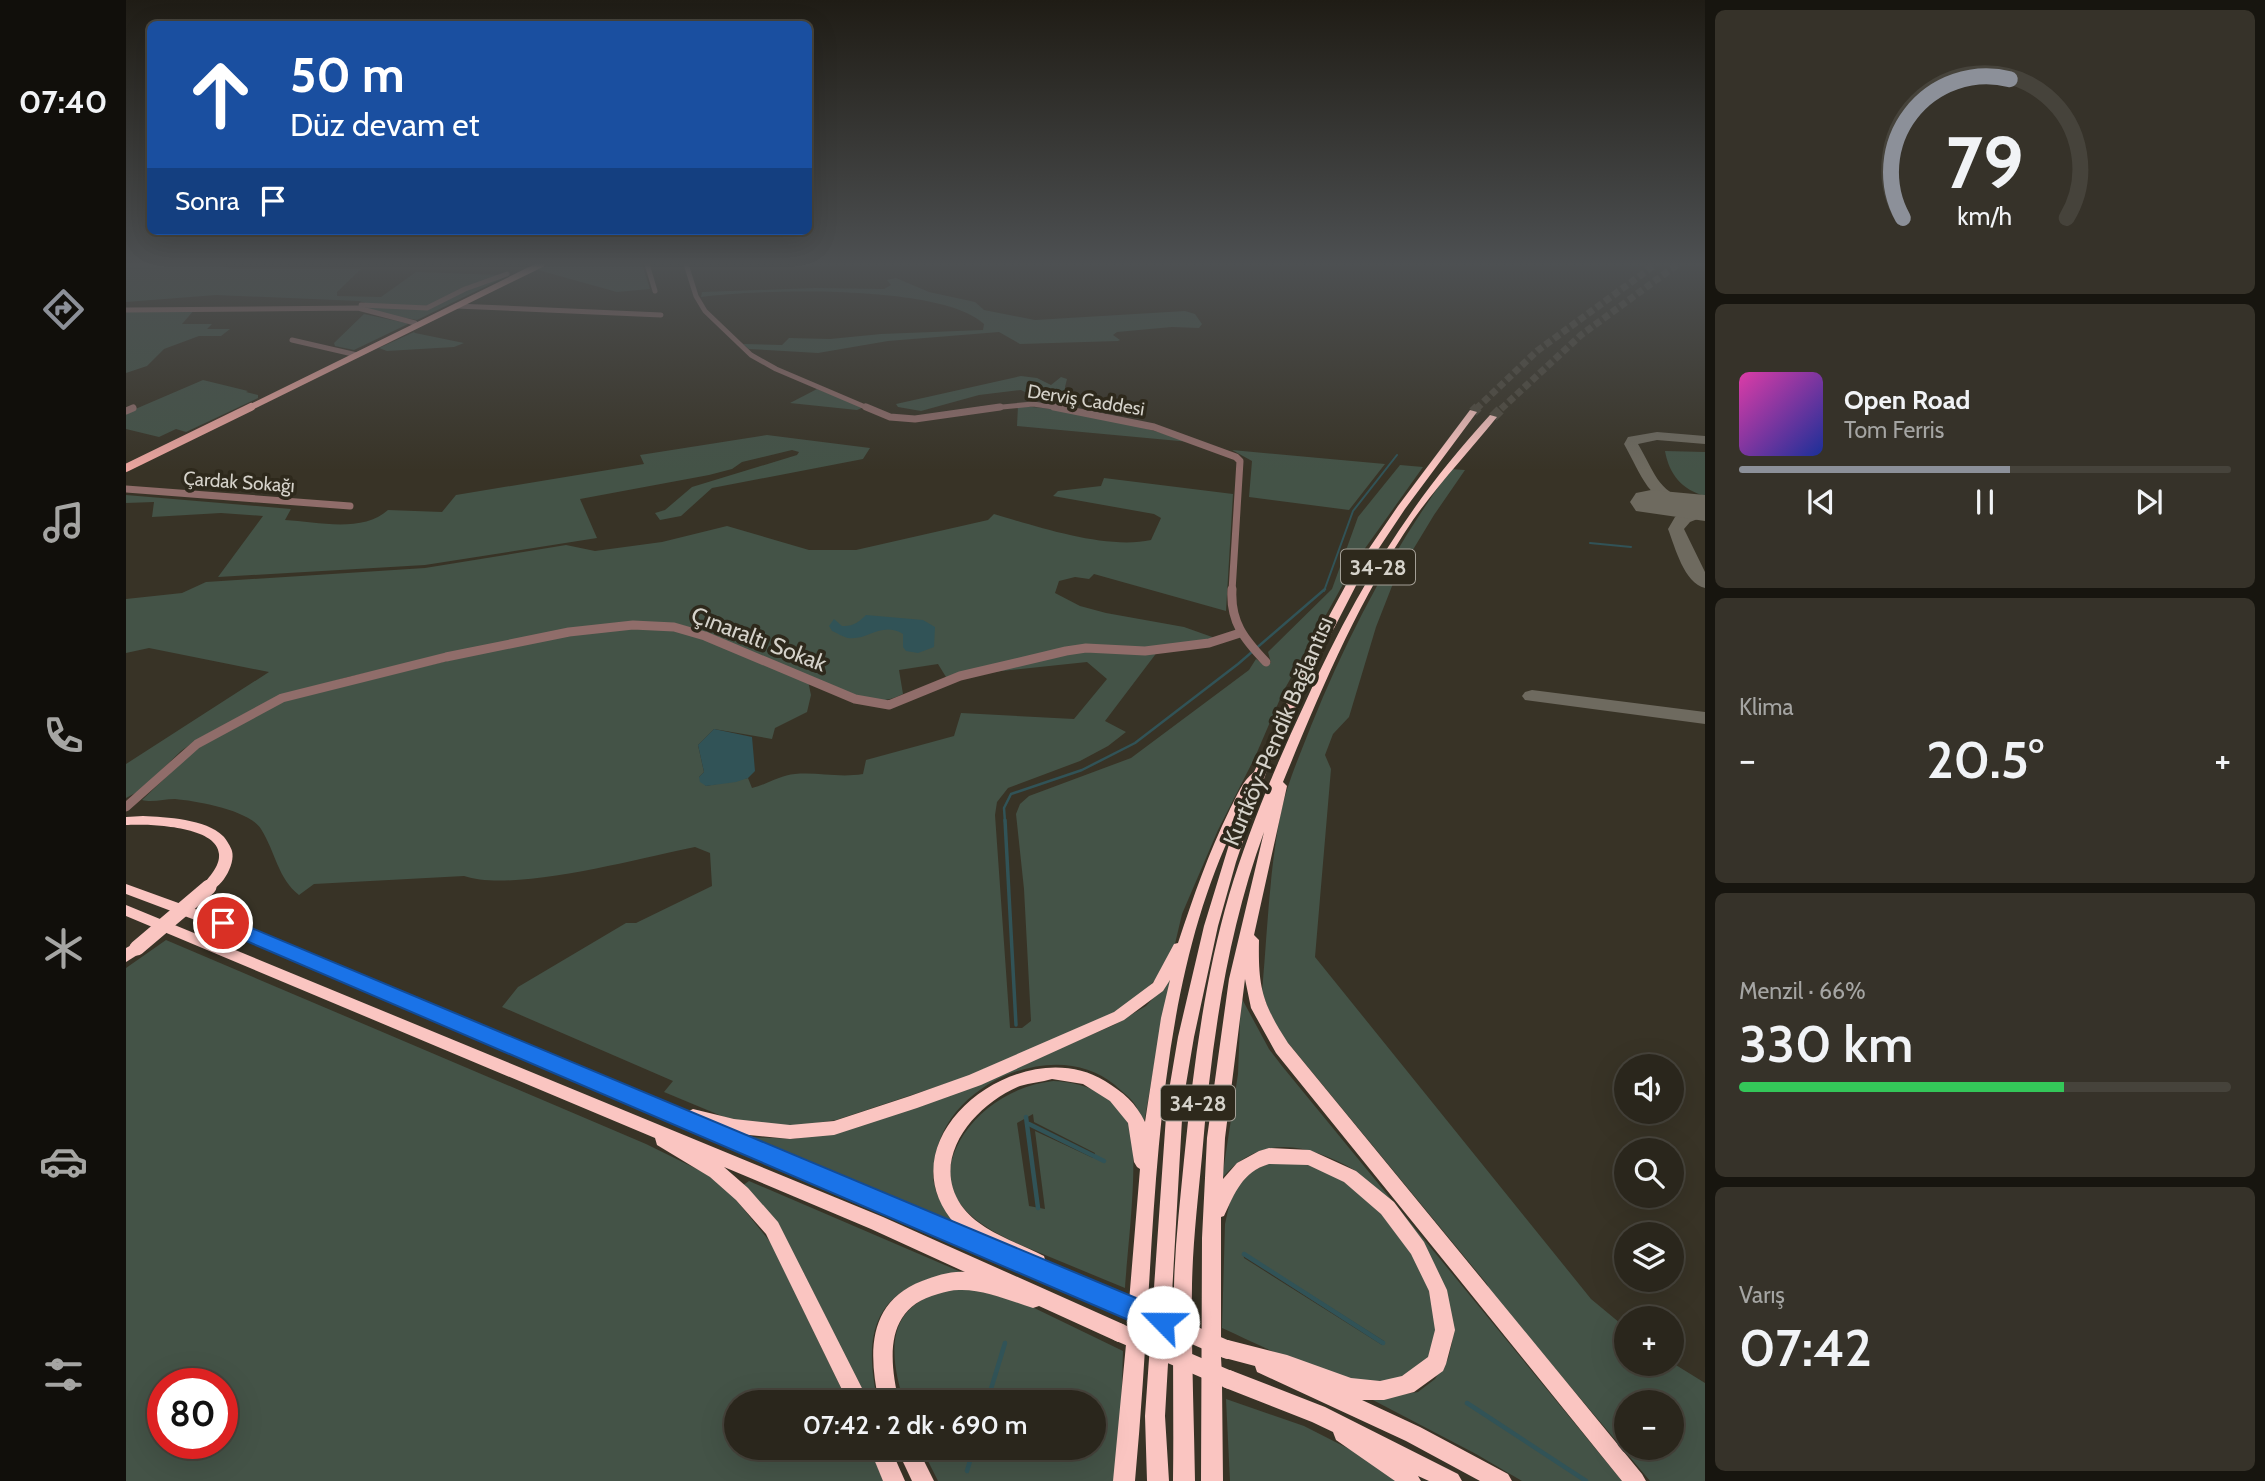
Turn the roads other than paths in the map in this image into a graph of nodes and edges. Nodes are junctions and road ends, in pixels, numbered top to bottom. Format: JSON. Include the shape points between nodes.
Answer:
{"nodes":[{"id":1,"x":395,"y":333,"type":"edge"},
{"id":2,"x":399,"y":333,"type":"edge"},
{"id":3,"x":728,"y":333,"type":"edge"},
{"id":4,"x":292,"y":340,"type":"dead end"},
{"id":5,"x":355,"y":354,"type":"junction"},
{"id":6,"x":133,"y":408,"type":"dead end"},
{"id":7,"x":126,"y":411,"type":"edge"},
{"id":8,"x":1473,"y":412,"type":"tunnel mouth"},
{"id":9,"x":1493,"y":417,"type":"tunnel mouth"},
{"id":10,"x":126,"y":466,"type":"edge"},
{"id":11,"x":126,"y":489,"type":"edge"},
{"id":12,"x":349,"y":506,"type":"dead end"},
{"id":13,"x":1240,"y":633,"type":"junction"},
{"id":14,"x":1263,"y":659,"type":"dead end"},
{"id":15,"x":1295,"y":738,"type":"junction"},
{"id":16,"x":1262,"y":767,"type":"junction"},
{"id":17,"x":126,"y":807,"type":"edge"},
{"id":18,"x":126,"y":821,"type":"edge"},
{"id":19,"x":126,"y":882,"type":"edge"},
{"id":20,"x":126,"y":889,"type":"edge"},
{"id":21,"x":126,"y":910,"type":"edge"},
{"id":22,"x":197,"y":913,"type":"junction"},
{"id":23,"x":1252,"y":913,"type":"junction"},
{"id":24,"x":1191,"y":926,"type":"junction"},
{"id":25,"x":131,"y":952,"type":"edge"},
{"id":26,"x":601,"y":1106,"type":"junction"},
{"id":27,"x":671,"y":1112,"type":"junction"},
{"id":28,"x":1145,"y":1180,"type":"junction"},
{"id":29,"x":1211,"y":1238,"type":"junction"},
{"id":30,"x":1081,"y":1288,"type":"junction"},
{"id":31,"x":1071,"y":1309,"type":"junction"},
{"id":32,"x":1228,"y":1350,"type":"junction"},
{"id":33,"x":853,"y":1390,"type":"edge"},
{"id":34,"x":887,"y":1390,"type":"edge"},
{"id":35,"x":1318,"y":1415,"type":"junction"},
{"id":36,"x":1129,"y":1434,"type":"junction"},
{"id":37,"x":885,"y":1460,"type":"edge"},
{"id":38,"x":912,"y":1460,"type":"edge"},
{"id":39,"x":894,"y":1481,"type":"edge"},
{"id":40,"x":923,"y":1481,"type":"edge"},
{"id":41,"x":1124,"y":1481,"type":"edge"},
{"id":42,"x":1130,"y":1481,"type":"edge"},
{"id":43,"x":1158,"y":1481,"type":"edge"},
{"id":44,"x":1184,"y":1481,"type":"edge"},
{"id":45,"x":1212,"y":1481,"type":"edge"},
{"id":46,"x":1410,"y":1481,"type":"edge"},
{"id":47,"x":1451,"y":1481,"type":"edge"},
{"id":48,"x":1501,"y":1481,"type":"edge"},
{"id":49,"x":1636,"y":1481,"type":"edge"}],
"edges":[{"from":1,"to":5,"type":"main road"},
{"from":2,"to":5,"type":"main road"},
{"from":3,"to":13,"type":"street","name":"Derviş Caddesi","via":[[751,355],[785,373],[890,416],[908,419],[1003,405],[1043,405],[1154,427],[1240,459],[1231,606]]},
{"from":4,"to":5,"type":"street"},
{"from":5,"to":10,"type":"main road"},
{"from":6,"to":7,"type":"street"},
{"from":8,"to":16,"type":"highway","name":"Kurtköy-Pendik Bağlantısı","number":"34-28","via":[[1358,572]]},
{"from":9,"to":15,"type":"highway","name":"Kurtköy-Pendik Bağlantısı","number":"34-28","via":[[1412,511],[1346,626]]},
{"from":11,"to":12,"type":"street","name":"Çardak Sokağı"},
{"from":13,"to":14,"type":"street","name":"Derviş Caddesi"},
{"from":13,"to":17,"type":"street","name":"Çınaraltı Sokak","via":[[1209,643],[1165,648],[1066,651],[960,676],[895,704],[881,705],[855,699],[674,626],[569,632],[282,698],[197,744]]},
{"from":15,"to":23,"type":"highway"},
{"from":15,"to":44,"type":"highway","name":"Kurtköy-Pendik Bağlantısı","number":"34-28","via":[[1258,825],[1229,921],[1206,1037],[1183,1284]]},
{"from":16,"to":24,"type":"highway","via":[[1247,787],[1209,867]]},
{"from":16,"to":43,"type":"highway","name":"Kurtköy-Pendik Bağlantısı","number":"34-28","via":[[1211,926],[1175,1102],[1155,1416]]},
{"from":18,"to":25,"type":"highway","bridge":true,"via":[[174,820],[210,834],[221,844],[226,859],[223,872],[209,887]]},
{"from":19,"to":22,"type":"highway"},
{"from":20,"to":22,"type":"highway"},
{"from":21,"to":26,"type":"highway"},
{"from":22,"to":27,"type":"highway"},
{"from":23,"to":29,"type":"highway","via":[[1237,979],[1216,1138]]},
{"from":23,"to":49,"type":"highway","via":[[1251,986],[1259,1012],[1282,1048]]},
{"from":24,"to":27,"type":"highway","via":[[1158,987],[1119,1016],[911,1103],[834,1128],[790,1132]]},
{"from":24,"to":28,"type":"highway","via":[[1158,1077]]},
{"from":26,"to":31,"type":"highway"},
{"from":26,"to":33,"type":"highway","via":[[716,1171],[772,1228]]},
{"from":27,"to":30,"type":"highway"},
{"from":28,"to":30,"type":"highway","via":[[1138,1125],[1132,1115],[1105,1086],[1074,1073],[1037,1072],[1000,1087],[976,1105],[952,1133],[941,1163],[953,1208],[984,1235]]},
{"from":28,"to":36,"type":"highway"},
{"from":29,"to":32,"type":"highway","via":[[1222,1198],[1242,1168],[1273,1155],[1319,1159],[1357,1179],[1400,1221],[1430,1270],[1444,1317],[1440,1356],[1430,1371],[1399,1388],[1348,1388]]},
{"from":29,"to":45,"type":"highway"},
{"from":30,"to":32,"type":"highway","bridge":true},
{"from":31,"to":34,"type":"highway","via":[[962,1280],[916,1291],[888,1321],[880,1356]]},
{"from":31,"to":35,"type":"highway","bridge":true},
{"from":32,"to":48,"type":"highway","via":[[1401,1428]]},
{"from":35,"to":46,"type":"highway"},
{"from":35,"to":47,"type":"highway"},
{"from":36,"to":41,"type":"highway"},
{"from":36,"to":42,"type":"highway"},
{"from":37,"to":39,"type":"highway"},
{"from":38,"to":40,"type":"highway"}]}
